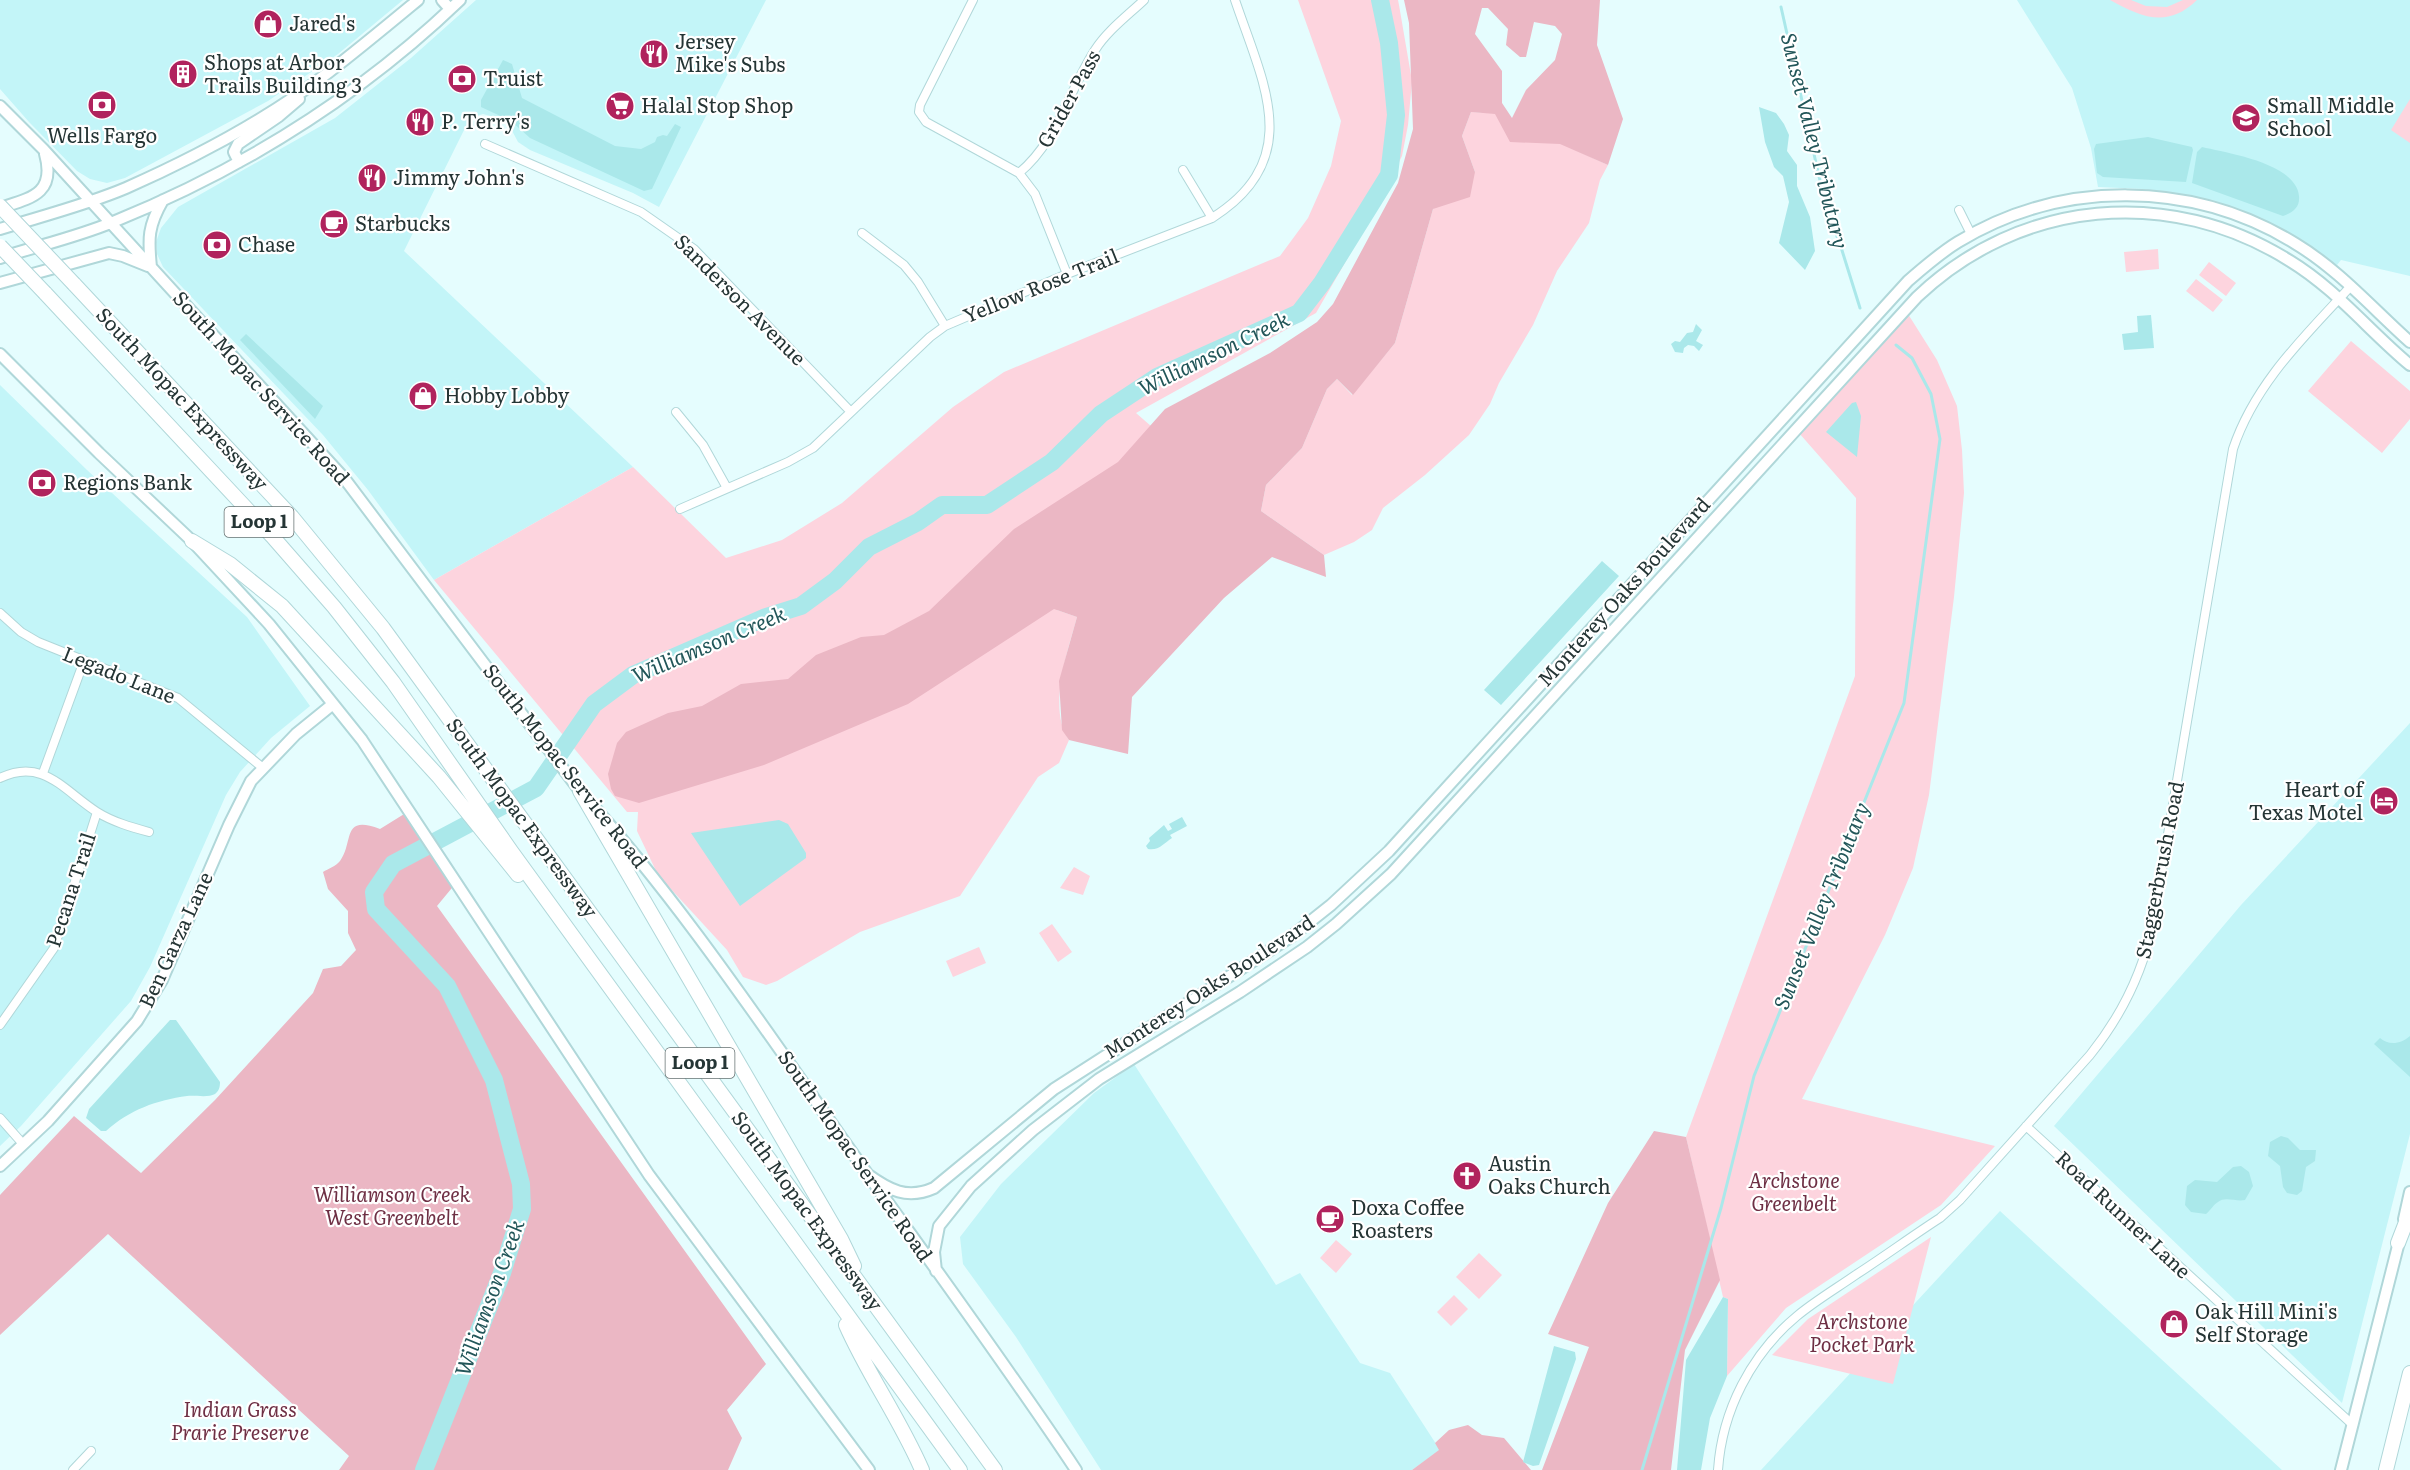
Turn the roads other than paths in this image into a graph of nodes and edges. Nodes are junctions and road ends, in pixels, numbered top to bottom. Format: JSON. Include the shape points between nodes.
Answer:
{"nodes":[{"id":1,"x":418,"y":0,"type":"edge"},
{"id":2,"x":442,"y":0,"type":"edge"},
{"id":3,"x":460,"y":0,"type":"edge"},
{"id":4,"x":973,"y":0,"type":"edge"},
{"id":5,"x":1144,"y":0,"type":"edge"},
{"id":6,"x":1234,"y":0,"type":"edge"},
{"id":7,"x":450,"y":9,"type":"junction"},
{"id":8,"x":313,"y":83,"type":"junction"},
{"id":9,"x":0,"y":106,"type":"edge"},
{"id":10,"x":485,"y":144,"type":"dead end"},
{"id":11,"x":44,"y":150,"type":"junction"},
{"id":12,"x":239,"y":162,"type":"junction"},
{"id":13,"x":1183,"y":170,"type":"dead end"},
{"id":14,"x":1019,"y":173,"type":"junction"},
{"id":15,"x":163,"y":200,"type":"junction"},
{"id":16,"x":91,"y":201,"type":"junction"},
{"id":17,"x":0,"y":207,"type":"edge"},
{"id":18,"x":1959,"y":210,"type":"dead end"},
{"id":19,"x":1212,"y":218,"type":"junction"},
{"id":20,"x":111,"y":224,"type":"junction"},
{"id":21,"x":0,"y":229,"type":"edge"},
{"id":22,"x":862,"y":233,"type":"dead end"},
{"id":23,"x":1971,"y":234,"type":"junction"},
{"id":24,"x":0,"y":246,"type":"edge"},
{"id":25,"x":0,"y":258,"type":"edge"},
{"id":26,"x":151,"y":268,"type":"junction"},
{"id":27,"x":1067,"y":274,"type":"junction"},
{"id":28,"x":0,"y":283,"type":"edge"},
{"id":29,"x":2351,"y":286,"type":"junction"},
{"id":30,"x":2340,"y":298,"type":"junction"},
{"id":31,"x":945,"y":326,"type":"junction"},
{"id":32,"x":2410,"y":342,"type":"edge"},
{"id":33,"x":0,"y":354,"type":"edge"},
{"id":34,"x":2410,"y":365,"type":"edge"},
{"id":35,"x":676,"y":412,"type":"dead end"},
{"id":36,"x":851,"y":412,"type":"junction"},
{"id":37,"x":727,"y":488,"type":"junction"},
{"id":38,"x":680,"y":509,"type":"dead end"},
{"id":39,"x":192,"y":541,"type":"junction"},
{"id":40,"x":0,"y":612,"type":"edge"},
{"id":41,"x":84,"y":661,"type":"junction"},
{"id":42,"x":333,"y":704,"type":"junction"},
{"id":43,"x":263,"y":768,"type":"junction"},
{"id":44,"x":43,"y":773,"type":"junction"},
{"id":45,"x":0,"y":778,"type":"edge"},
{"id":46,"x":580,"y":791,"type":"junction"},
{"id":47,"x":97,"y":812,"type":"junction"},
{"id":48,"x":149,"y":832,"type":"dead end"},
{"id":49,"x":506,"y":852,"type":"junction"},
{"id":50,"x":0,"y":1025,"type":"edge"},
{"id":51,"x":0,"y":1118,"type":"edge"},
{"id":52,"x":2026,"y":1126,"type":"junction"},
{"id":53,"x":23,"y":1144,"type":"junction"},
{"id":54,"x":0,"y":1166,"type":"edge"},
{"id":55,"x":867,"y":1173,"type":"junction"},
{"id":56,"x":2410,"y":1192,"type":"edge"},
{"id":57,"x":2410,"y":1212,"type":"edge"},
{"id":58,"x":2398,"y":1244,"type":"junction"},
{"id":59,"x":936,"y":1271,"type":"junction"},
{"id":60,"x":867,"y":1295,"type":"junction"},
{"id":61,"x":834,"y":1298,"type":"junction"},
{"id":62,"x":2410,"y":1373,"type":"edge"},
{"id":63,"x":2410,"y":1411,"type":"edge"},
{"id":64,"x":2353,"y":1425,"type":"junction"},
{"id":65,"x":91,"y":1451,"type":"dead end"},
{"id":66,"x":73,"y":1470,"type":"edge"},
{"id":67,"x":869,"y":1470,"type":"edge"},
{"id":68,"x":922,"y":1470,"type":"edge"},
{"id":69,"x":960,"y":1470,"type":"edge"},
{"id":70,"x":995,"y":1470,"type":"edge"},
{"id":71,"x":1076,"y":1470,"type":"edge"},
{"id":72,"x":1718,"y":1470,"type":"edge"},
{"id":73,"x":2341,"y":1470,"type":"edge"},
{"id":74,"x":2386,"y":1470,"type":"edge"},
{"id":75,"x":2394,"y":1470,"type":"edge"}],
"edges":[{"from":1,"to":8,"type":"main road"},
{"from":2,"to":7,"type":"main road"},
{"from":3,"to":7,"type":"main road"},
{"from":4,"to":14,"type":"street","via":[[919,112],[926,122]]},
{"from":5,"to":14,"type":"street","name":"Grider Pass","via":[[1093,52],[1046,143]]},
{"from":6,"to":19,"type":"street","name":"Yellow Rose Trail","via":[[1264,85],[1270,131],[1268,150],[1247,191]]},
{"from":7,"to":12,"type":"main road","via":[[363,82]]},
{"from":8,"to":12,"type":"main road","via":[[279,116],[238,144],[234,152]]},
{"from":8,"to":16,"type":"main road","via":[[175,165]]},
{"from":9,"to":11,"type":"main road","name":"South Mopac Service Road"},
{"from":10,"to":36,"type":"street","name":"Sanderson Avenue","via":[[641,213],[671,232],[694,249]]},
{"from":11,"to":16,"type":"main road","name":"South Mopac Service Road"},
{"from":11,"to":17,"type":"main road","via":[[47,178],[39,192],[32,198]]},
{"from":12,"to":15,"type":"main road"},
{"from":13,"to":19,"type":"street"},
{"from":14,"to":27,"type":"street","via":[[1035,194]]},
{"from":15,"to":20,"type":"main road"},
{"from":15,"to":26,"type":"main road","via":[[149,232]]},
{"from":16,"to":20,"type":"main road","name":"South Mopac Service Road"},
{"from":16,"to":21,"type":"main road"},
{"from":17,"to":60,"type":"highway","name":"South Mopac Expressway","number":"Loop 1","bridge":true,"via":[[292,517],[383,628]]},
{"from":18,"to":23,"type":"street"},
{"from":19,"to":27,"type":"street","name":"Yellow Rose Trail"},
{"from":20,"to":25,"type":"main road"},
{"from":20,"to":26,"type":"main road","name":"South Mopac Service Road"},
{"from":22,"to":31,"type":"street","via":[[904,265]]},
{"from":23,"to":29,"type":"main road","name":"Monterey Oaks Boulevard","via":[[2010,216],[2066,200],[2111,195],[2167,197],[2224,210],[2275,232],[2315,256]]},
{"from":23,"to":55,"type":"main road","name":"Monterey Oaks Boulevard","via":[[1932,260],[1901,288],[1389,851],[1331,905],[1270,951],[1054,1089],[934,1188],[914,1195],[903,1194],[885,1187]]},
{"from":24,"to":49,"type":"highway","name":"South Mopac Expressway","number":"Loop 1","bridge":true,"via":[[306,574],[393,682],[453,766]]},
{"from":26,"to":28,"type":"main road","via":[[109,253]]},
{"from":26,"to":46,"type":"main road","name":"South Mopac Service Road","via":[[344,478]]},
{"from":27,"to":31,"type":"street","name":"Yellow Rose Trail"},
{"from":29,"to":30,"type":"street","name":"Staggerbrush Road"},
{"from":29,"to":32,"type":"main road","name":"Monterey Oaks Boulevard"},
{"from":30,"to":34,"type":"main road","name":"Monterey Oaks Boulevard"},
{"from":30,"to":52,"type":"street","name":"Staggerbrush Road","via":[[2261,389],[2233,449],[2153,923],[2140,973],[2109,1032]]},
{"from":30,"to":59,"type":"main road","name":"Monterey Oaks Boulevard","via":[[2291,261],[2259,243],[2220,228],[2157,214],[2108,212],[2061,219],[2009,236],[1966,258],[1917,297],[1391,874],[1306,947],[1099,1079],[1026,1136],[971,1186],[939,1226]]},
{"from":31,"to":36,"type":"street","name":"Yellow Rose Trail"},
{"from":33,"to":39,"type":"main road"},
{"from":35,"to":37,"type":"street","via":[[703,445]]},
{"from":36,"to":37,"type":"street","name":"Yellow Rose Trail","via":[[813,448]]},
{"from":37,"to":38,"type":"street","name":"Yellow Rose Trail"},
{"from":39,"to":42,"type":"main road","via":[[269,624]]},
{"from":39,"to":49,"type":"highway","via":[[230,564],[282,606]]},
{"from":40,"to":41,"type":"street","name":"Legado Lane","via":[[38,642]]},
{"from":41,"to":43,"type":"street","name":"Legado Lane","via":[[178,698]]},
{"from":41,"to":44,"type":"street"},
{"from":42,"to":43,"type":"main road","name":"Ben Garza Lane"},
{"from":42,"to":67,"type":"main road","via":[[362,740],[649,1175]]},
{"from":43,"to":53,"type":"main road","name":"Ben Garza Lane","via":[[251,781],[229,825],[152,1000],[48,1121]]},
{"from":44,"to":45,"type":"street","via":[[25,771]]},
{"from":44,"to":47,"type":"street"},
{"from":46,"to":55,"type":"main road","name":"South Mopac Service Road","via":[[690,926]]},
{"from":46,"to":60,"type":"highway","via":[[841,1239]]},
{"from":47,"to":48,"type":"street"},
{"from":47,"to":50,"type":"street","name":"Pecana Trail","via":[[53,949]]},
{"from":49,"to":61,"type":"highway","name":"South Mopac Expressway","number":"Loop 1","via":[[551,906]]},
{"from":51,"to":53,"type":"street"},
{"from":52,"to":64,"type":"street","name":"Road Runner Lane"},
{"from":52,"to":72,"type":"street","name":"Staggerbrush Road","via":[[1940,1218],[1798,1315],[1775,1337],[1738,1392],[1725,1429]]},
{"from":53,"to":54,"type":"main road","name":"Ben Garza Lane"},
{"from":55,"to":59,"type":"main road","name":"South Mopac Service Road"},
{"from":56,"to":58,"type":"main road"},
{"from":57,"to":58,"type":"highway"},
{"from":58,"to":64,"type":"main road"},
{"from":59,"to":71,"type":"main road","name":"South Mopac Service Road"},
{"from":60,"to":70,"type":"highway","name":"South Mopac Expressway","number":"Loop 1"},
{"from":61,"to":68,"type":"highway"},
{"from":61,"to":69,"type":"highway","name":"South Mopac Expressway","number":"Loop 1"},
{"from":62,"to":74,"type":"highway"},
{"from":63,"to":75,"type":"highway"},
{"from":64,"to":73,"type":"main road"},
{"from":65,"to":66,"type":"street"}]}
